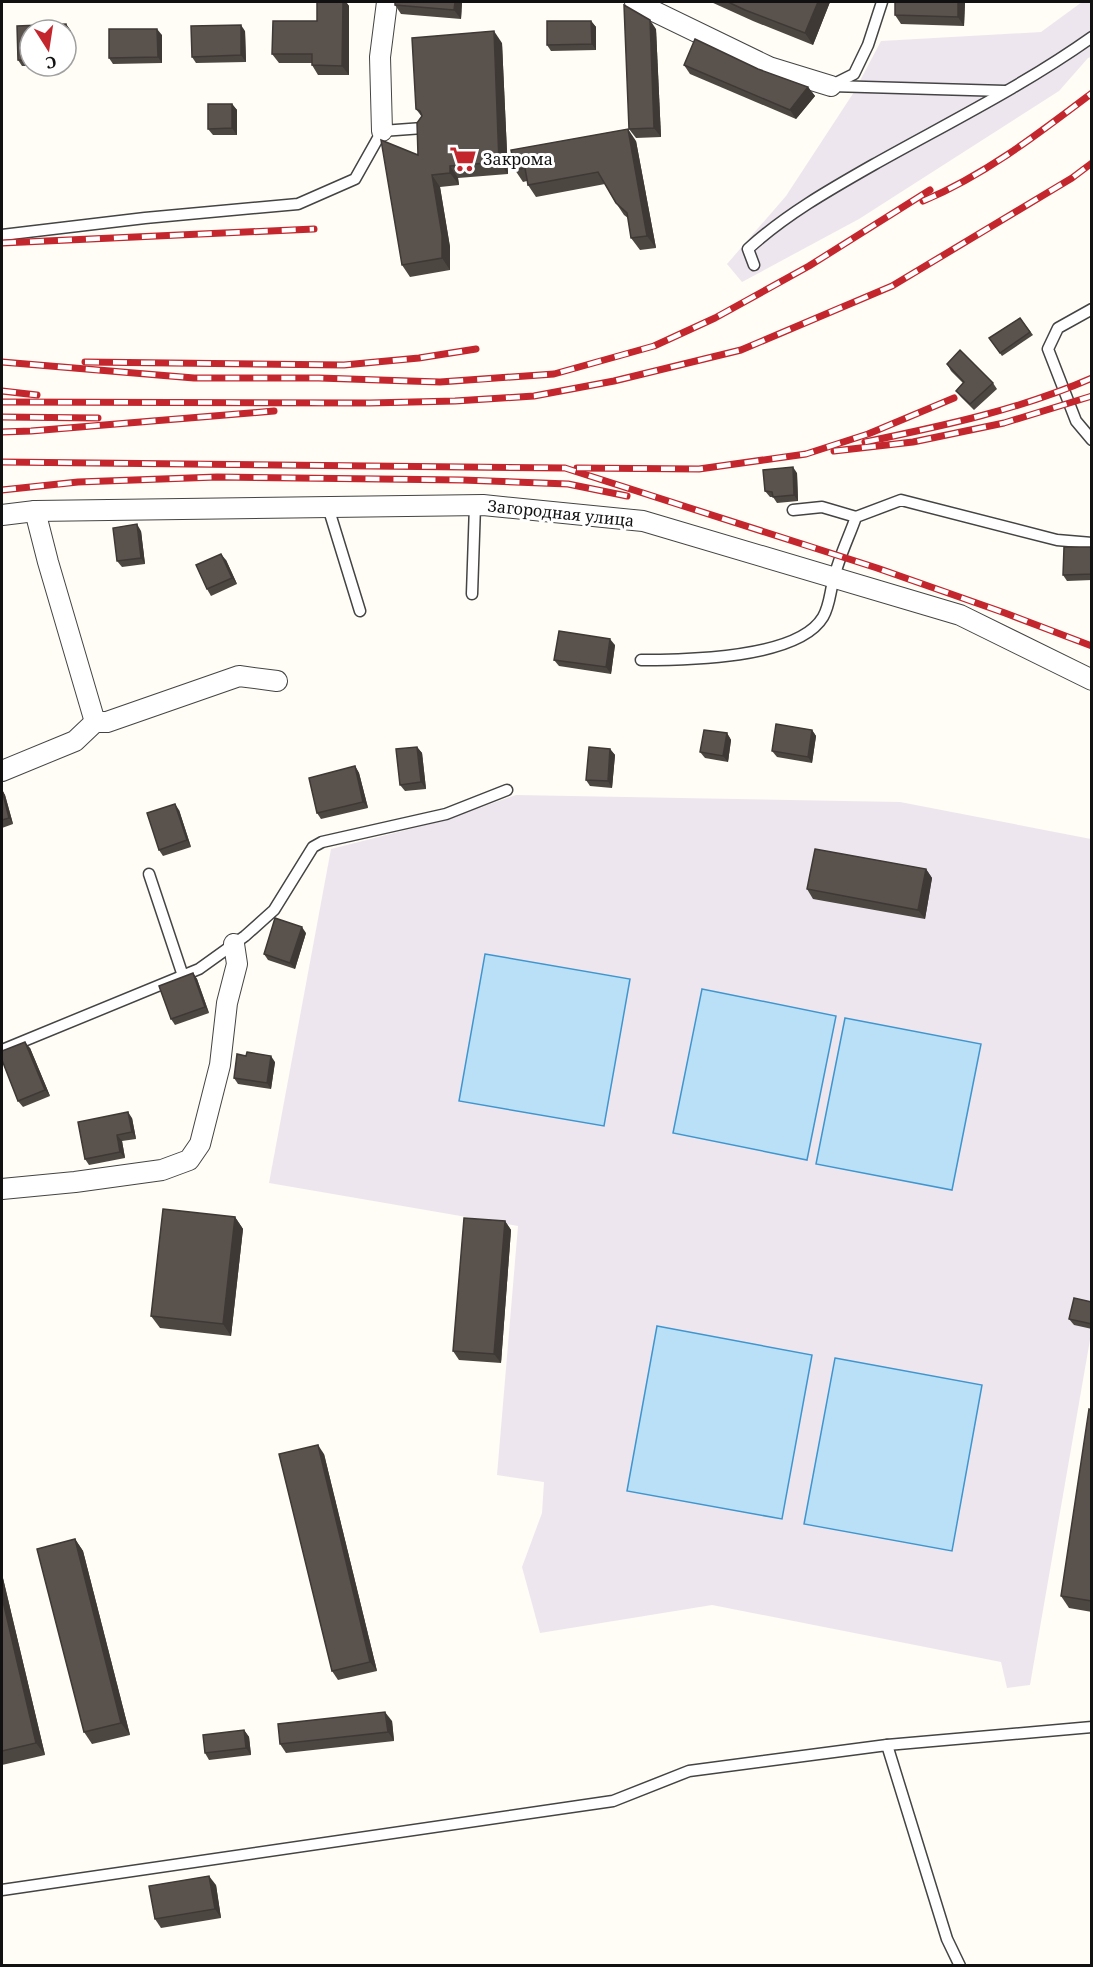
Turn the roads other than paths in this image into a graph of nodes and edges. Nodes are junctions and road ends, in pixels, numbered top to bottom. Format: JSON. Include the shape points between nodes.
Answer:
{"nodes":[{"id":1,"x":387,"y":2,"type":"edge"},
{"id":2,"x":635,"y":2,"type":"edge"},
{"id":3,"x":882,"y":2,"type":"edge"},
{"id":4,"x":1092,"y":37,"type":"edge"},
{"id":5,"x":831,"y":86,"type":"junction"},
{"id":6,"x":1005,"y":91,"type":"junction"},
{"id":7,"x":423,"y":128,"type":"edge"},
{"id":8,"x":382,"y":131,"type":"junction"},
{"id":9,"x":2,"y":235,"type":"edge"},
{"id":10,"x":754,"y":265,"type":"dead end"},
{"id":11,"x":1092,"y":309,"type":"edge"},
{"id":12,"x":1092,"y":440,"type":"edge"},
{"id":13,"x":476,"y":505,"type":"junction"},
{"id":14,"x":328,"y":507,"type":"junction"},
{"id":15,"x":793,"y":510,"type":"dead end"},
{"id":16,"x":35,"y":511,"type":"junction"},
{"id":17,"x":2,"y":514,"type":"edge"},
{"id":18,"x":856,"y":517,"type":"junction"},
{"id":19,"x":1092,"y":543,"type":"edge"},
{"id":20,"x":834,"y":578,"type":"junction"},
{"id":21,"x":472,"y":594,"type":"dead end"},
{"id":22,"x":360,"y":611,"type":"dead end"},
{"id":23,"x":641,"y":660,"type":"dead end"},
{"id":24,"x":1092,"y":680,"type":"edge"},
{"id":25,"x":277,"y":681,"type":"dead end"},
{"id":26,"x":95,"y":722,"type":"junction"},
{"id":27,"x":2,"y":771,"type":"edge"},
{"id":28,"x":507,"y":790,"type":"dead end"},
{"id":29,"x":150,"y":874,"type":"dead end"},
{"id":30,"x":234,"y":944,"type":"junction"},
{"id":31,"x":183,"y":976,"type":"junction"},
{"id":32,"x":2,"y":1050,"type":"edge"},
{"id":33,"x":2,"y":1189,"type":"edge"},
{"id":34,"x":1092,"y":1727,"type":"edge"},
{"id":35,"x":887,"y":1745,"type":"junction"},
{"id":36,"x":2,"y":1890,"type":"edge"},
{"id":37,"x":960,"y":1965,"type":"edge"}],
"edges":[{"from":1,"to":8,"type":"street","via":[[380,57]]},
{"from":2,"to":5,"type":"street","via":[[769,67]]},
{"from":3,"to":5,"type":"lane","via":[[854,74]]},
{"from":4,"to":6,"type":"lane"},
{"from":5,"to":6,"type":"lane"},
{"from":6,"to":10,"type":"lane","via":[[830,190],[770,229],[748,249]]},
{"from":7,"to":8,"type":"lane"},
{"from":8,"to":9,"type":"lane","via":[[355,179],[298,204]]},
{"from":11,"to":12,"type":"lane","via":[[1058,328],[1048,349],[1076,421]]},
{"from":13,"to":14,"type":"street","name":"Загородная улица"},
{"from":13,"to":20,"type":"street","name":"Загородная улица","via":[[643,521]]},
{"from":13,"to":21,"type":"lane"},
{"from":14,"to":16,"type":"street","name":"Загородная улица"},
{"from":14,"to":22,"type":"lane"},
{"from":15,"to":18,"type":"lane","via":[[822,507]]},
{"from":16,"to":17,"type":"street","name":"Загородная улица"},
{"from":16,"to":26,"type":"street"},
{"from":18,"to":19,"type":"lane","via":[[901,500],[1057,540]]},
{"from":18,"to":20,"type":"lane"},
{"from":20,"to":23,"type":"lane","via":[[822,619],[798,639],[728,656]]},
{"from":20,"to":24,"type":"street","name":"Загородная улица","via":[[960,615]]},
{"from":25,"to":26,"type":"street","via":[[239,676],[107,722]]},
{"from":26,"to":27,"type":"street","via":[[75,741]]},
{"from":28,"to":30,"type":"lane","via":[[446,814],[313,847],[274,910]]},
{"from":29,"to":31,"type":"lane"},
{"from":30,"to":31,"type":"lane"},
{"from":30,"to":33,"type":"street","via":[[237,964],[227,1003],[220,1065],[200,1144],[189,1160],[162,1170]]},
{"from":31,"to":32,"type":"lane"},
{"from":34,"to":35,"type":"lane"},
{"from":35,"to":36,"type":"lane","via":[[689,1771],[613,1801]]},
{"from":35,"to":37,"type":"lane","via":[[947,1939]]}]}
